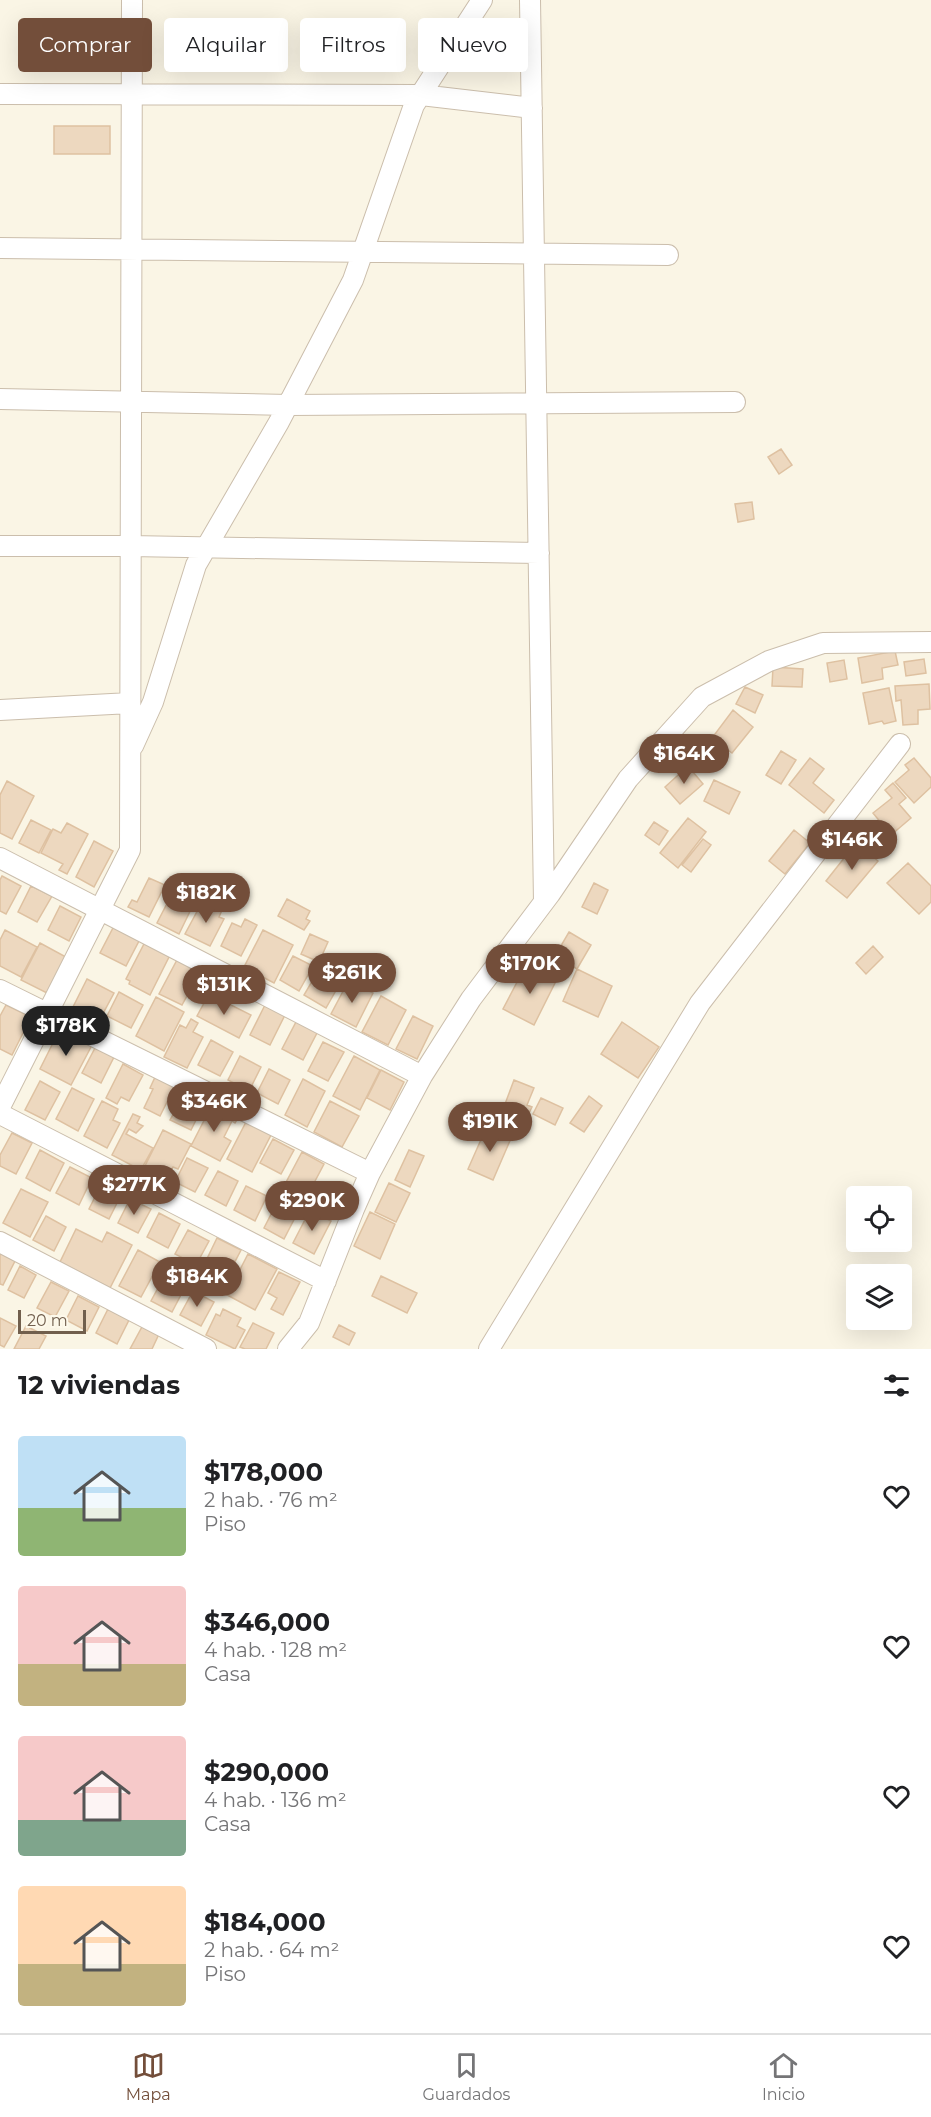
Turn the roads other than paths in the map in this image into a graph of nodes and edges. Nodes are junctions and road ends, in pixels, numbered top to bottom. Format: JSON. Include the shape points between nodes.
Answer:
{"nodes":[{"id":1,"x":132,"y":0,"type":"edge"},
{"id":2,"x":482,"y":0,"type":"edge"},
{"id":3,"x":530,"y":0,"type":"edge"},
{"id":4,"x":0,"y":94,"type":"edge"},
{"id":5,"x":131,"y":94,"type":"junction"},
{"id":6,"x":421,"y":95,"type":"junction"},
{"id":7,"x":532,"y":108,"type":"junction"},
{"id":8,"x":0,"y":249,"type":"edge"},
{"id":9,"x":131,"y":249,"type":"junction"},
{"id":10,"x":363,"y":251,"type":"junction"},
{"id":11,"x":534,"y":253,"type":"junction"},
{"id":12,"x":668,"y":255,"type":"dead end"},
{"id":13,"x":0,"y":399,"type":"edge"},
{"id":14,"x":131,"y":402,"type":"junction"},
{"id":15,"x":735,"y":402,"type":"dead end"},
{"id":16,"x":536,"y":403,"type":"junction"},
{"id":17,"x":289,"y":405,"type":"junction"},
{"id":18,"x":0,"y":546,"type":"edge"},
{"id":19,"x":130,"y":546,"type":"junction"},
{"id":20,"x":207,"y":547,"type":"junction"},
{"id":21,"x":539,"y":553,"type":"junction"},
{"id":22,"x":931,"y":642,"type":"edge"},
{"id":23,"x":130,"y":703,"type":"junction"},
{"id":24,"x":0,"y":710,"type":"edge"},
{"id":25,"x":900,"y":744,"type":"dead end"},
{"id":26,"x":130,"y":752,"type":"junction"},
{"id":27,"x":0,"y":858,"type":"edge"},
{"id":28,"x":544,"y":902,"type":"junction"},
{"id":29,"x":99,"y":911,"type":"junction"},
{"id":30,"x":0,"y":990,"type":"edge"},
{"id":31,"x":47,"y":1014,"type":"junction"},
{"id":32,"x":422,"y":1076,"type":"junction"},
{"id":33,"x":0,"y":1107,"type":"edge"},
{"id":34,"x":0,"y":1114,"type":"edge"},
{"id":35,"x":370,"y":1173,"type":"junction"},
{"id":36,"x":0,"y":1242,"type":"edge"},
{"id":37,"x":326,"y":1281,"type":"junction"},
{"id":38,"x":206,"y":1349,"type":"edge"},
{"id":39,"x":288,"y":1349,"type":"edge"},
{"id":40,"x":489,"y":1349,"type":"edge"}],
"edges":[{"from":1,"to":5,"type":"street"},
{"from":2,"to":6,"type":"street"},
{"from":3,"to":7,"type":"street"},
{"from":4,"to":5,"type":"street"},
{"from":5,"to":6,"type":"street"},
{"from":5,"to":9,"type":"street"},
{"from":6,"to":7,"type":"street"},
{"from":6,"to":10,"type":"street","via":[[414,105]]},
{"from":7,"to":11,"type":"street"},
{"from":8,"to":9,"type":"street"},
{"from":9,"to":10,"type":"street"},
{"from":9,"to":14,"type":"street"},
{"from":10,"to":11,"type":"street"},
{"from":10,"to":17,"type":"street"},
{"from":11,"to":12,"type":"street"},
{"from":11,"to":16,"type":"street"},
{"from":13,"to":14,"type":"street"},
{"from":14,"to":17,"type":"street"},
{"from":14,"to":19,"type":"street"},
{"from":15,"to":16,"type":"street"},
{"from":16,"to":17,"type":"street"},
{"from":16,"to":21,"type":"street"},
{"from":17,"to":20,"type":"street"},
{"from":18,"to":19,"type":"street"},
{"from":19,"to":20,"type":"street"},
{"from":19,"to":23,"type":"street"},
{"from":20,"to":21,"type":"street"},
{"from":20,"to":26,"type":"street","via":[[196,565],[153,702]]},
{"from":21,"to":28,"type":"street"},
{"from":22,"to":28,"type":"street","via":[[823,643],[769,661],[702,697],[628,779]]},
{"from":23,"to":24,"type":"street"},
{"from":23,"to":26,"type":"street"},
{"from":25,"to":40,"type":"street","via":[[700,1003]]},
{"from":26,"to":29,"type":"street","via":[[130,850]]},
{"from":27,"to":29,"type":"street"},
{"from":28,"to":32,"type":"street","via":[[471,999]]},
{"from":29,"to":31,"type":"street"},
{"from":29,"to":32,"type":"street"},
{"from":30,"to":31,"type":"street"},
{"from":31,"to":33,"type":"street"},
{"from":31,"to":35,"type":"street"},
{"from":32,"to":35,"type":"street"},
{"from":34,"to":37,"type":"street"},
{"from":35,"to":37,"type":"street"},
{"from":36,"to":38,"type":"street"},
{"from":37,"to":39,"type":"street","via":[[309,1323]]}]}
